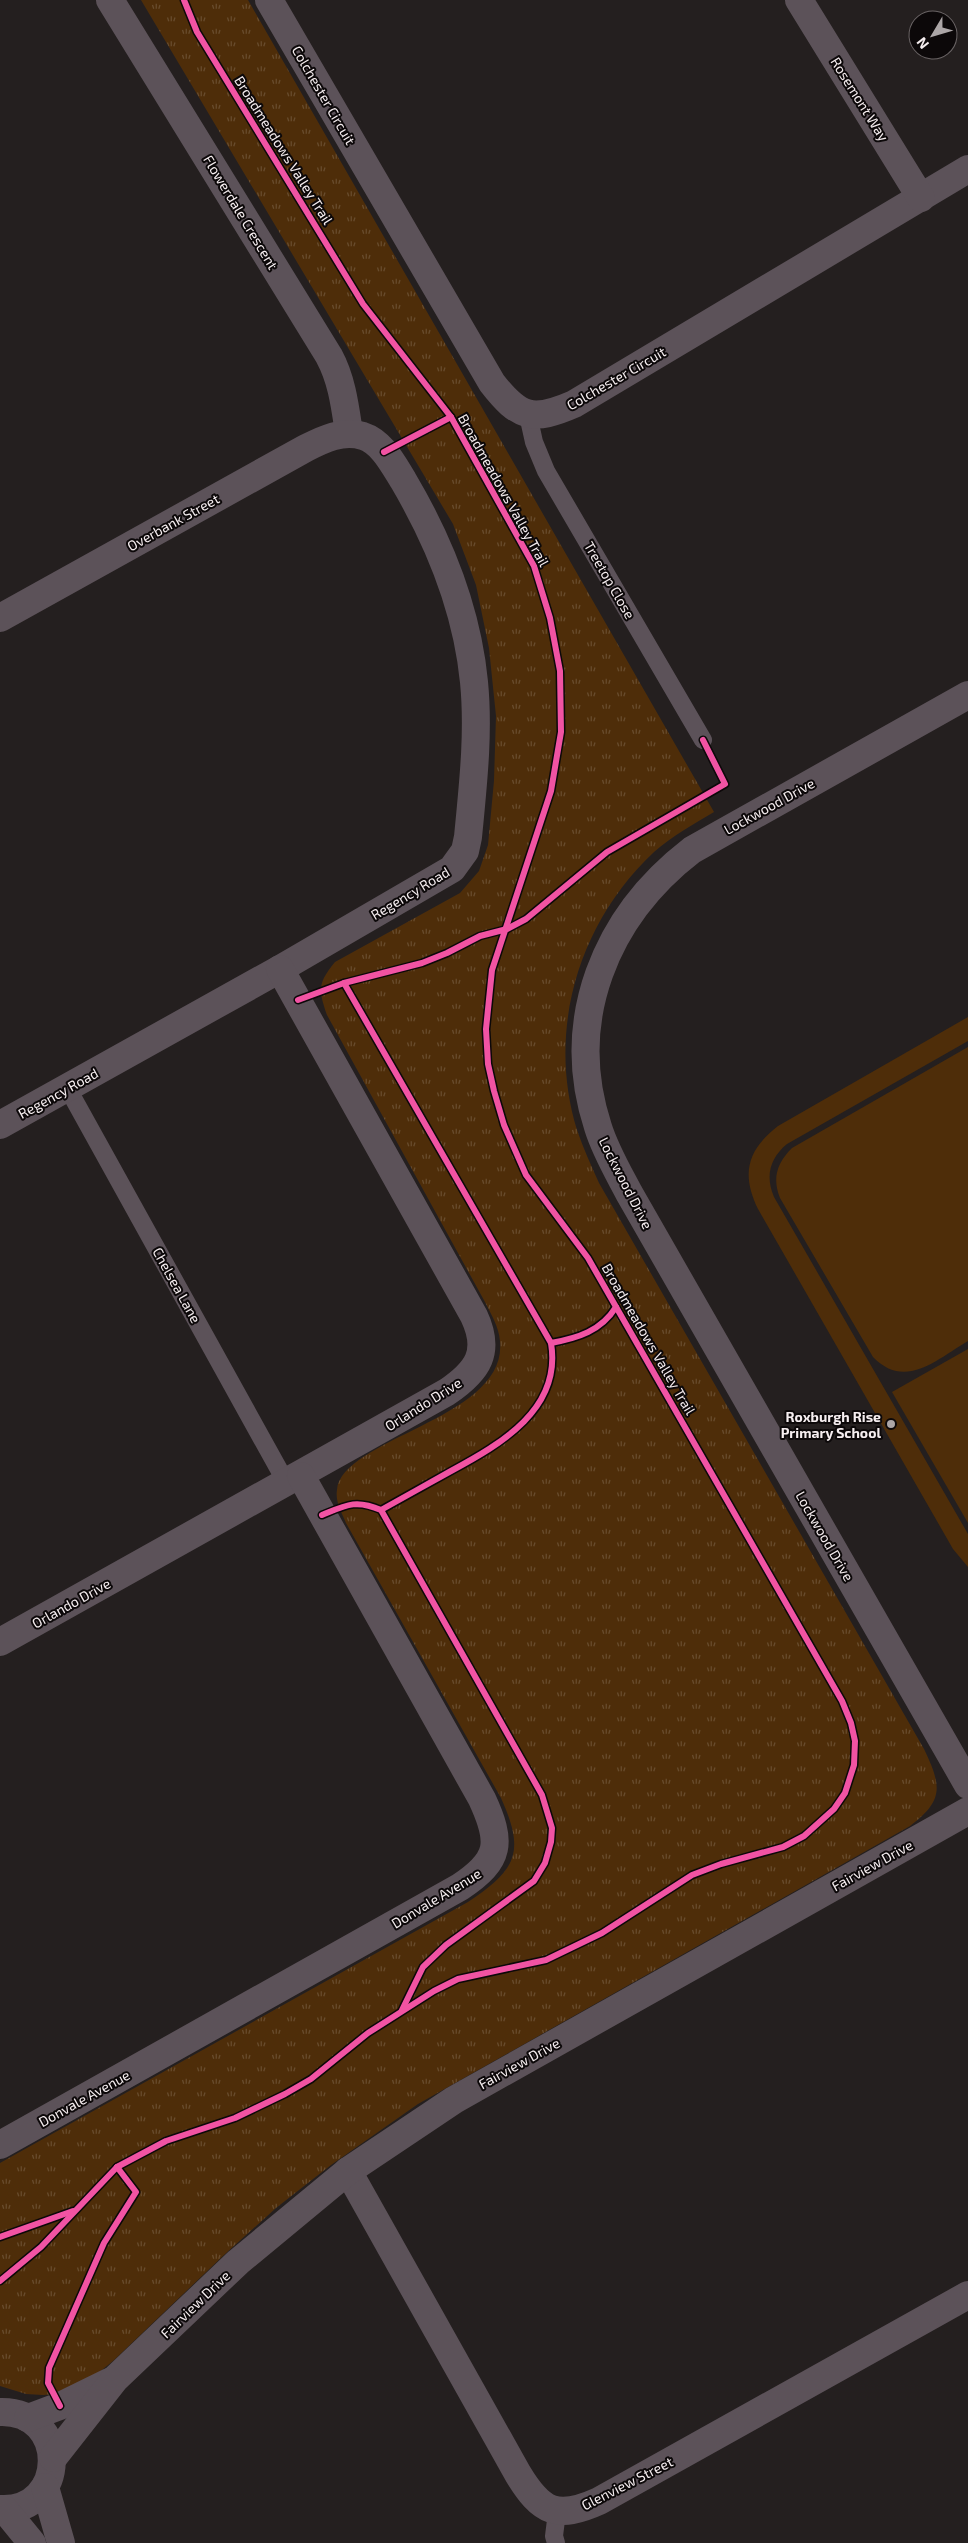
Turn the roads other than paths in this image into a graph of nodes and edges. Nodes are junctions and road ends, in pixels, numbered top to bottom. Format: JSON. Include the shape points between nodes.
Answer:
{"nodes":[{"id":1,"x":110,"y":0,"type":"edge"},
{"id":2,"x":269,"y":0,"type":"edge"},
{"id":3,"x":798,"y":0,"type":"edge"},
{"id":4,"x":968,"y":169,"type":"edge"},
{"id":5,"x":921,"y":198,"type":"junction"},
{"id":6,"x":528,"y":415,"type":"junction"},
{"id":7,"x":349,"y":433,"type":"junction"},
{"id":8,"x":0,"y":618,"type":"edge"},
{"id":9,"x":968,"y":695,"type":"edge"},
{"id":10,"x":703,"y":740,"type":"dead end"},
{"id":11,"x":280,"y":969,"type":"junction"},
{"id":12,"x":67,"y":1087,"type":"junction"},
{"id":13,"x":0,"y":1125,"type":"edge"},
{"id":14,"x":294,"y":1480,"type":"junction"},
{"id":15,"x":0,"y":1642,"type":"edge"},
{"id":16,"x":968,"y":1785,"type":"edge"},
{"id":17,"x":968,"y":1811,"type":"edge"},
{"id":18,"x":0,"y":2145,"type":"edge"},
{"id":19,"x":348,"y":2171,"type":"junction"},
{"id":20,"x":968,"y":2294,"type":"edge"},
{"id":21,"x":115,"y":2379,"type":"junction"},
{"id":22,"x":0,"y":2412,"type":"edge"},
{"id":23,"x":28,"y":2418,"type":"junction"},
{"id":24,"x":53,"y":2458,"type":"junction"},
{"id":25,"x":45,"y":2487,"type":"junction"},
{"id":26,"x":2,"y":2510,"type":"edge"},
{"id":27,"x":557,"y":2512,"type":"junction"},
{"id":28,"x":32,"y":2543,"type":"edge"},
{"id":29,"x":61,"y":2543,"type":"edge"},
{"id":30,"x":556,"y":2543,"type":"edge"}],
"edges":[{"from":1,"to":7,"type":"street","name":"Flowerdale Crescent","via":[[329,356],[341,388]]},
{"from":2,"to":6,"type":"street","name":"Colchester Circuit","via":[[492,383],[508,403]]},
{"from":3,"to":5,"type":"street","name":"Rosemont Way"},
{"from":4,"to":5,"type":"street","name":"Colchester Circuit"},
{"from":5,"to":6,"type":"street","name":"Colchester Circuit","via":[[574,404],[551,414]]},
{"from":6,"to":10,"type":"lane","name":"Treetop Close","via":[[534,442],[546,471]]},
{"from":7,"to":8,"type":"street","name":"Overbank Street","via":[[306,448]]},
{"from":7,"to":11,"type":"street","name":"Regency Road","via":[[364,436],[384,452],[429,527],[451,579],[474,681],[475,754],[468,837],[460,860],[452,869]]},
{"from":9,"to":16,"type":"street","name":"Lockwood Drive","via":[[692,850],[655,881],[622,924],[599,974],[589,1018],[586,1054],[591,1104],[598,1129],[629,1193]]},
{"from":11,"to":12,"type":"street","name":"Regency Road"},
{"from":11,"to":14,"type":"street","name":"Orlando Drive","via":[[474,1316],[481,1330],[482,1344],[480,1358],[461,1382]]},
{"from":12,"to":13,"type":"street","name":"Regency Road"},
{"from":12,"to":14,"type":"lane","name":"Chelsea Lane"},
{"from":14,"to":15,"type":"street","name":"Orlando Drive"},
{"from":14,"to":18,"type":"street","name":"Donvale Avenue","via":[[482,1799],[493,1825],[495,1845],[491,1858],[485,1868],[460,1887]]},
{"from":17,"to":19,"type":"street","name":"Fairview Drive","via":[[454,2100]]},
{"from":19,"to":21,"type":"street","name":"Fairview Drive","via":[[238,2262]]},
{"from":19,"to":27,"type":"street","via":[[518,2474],[534,2499]]},
{"from":20,"to":27,"type":"street","name":"Glenview Street","via":[[599,2501],[584,2508]]},
{"from":21,"to":23,"type":"street","name":"Fairview Drive"},
{"from":21,"to":24,"type":"street","name":"Fairview Drive"},
{"from":22,"to":23,"type":"street"},
{"from":23,"to":24,"type":"street","via":[[49,2442]]},
{"from":24,"to":25,"type":"street"},
{"from":25,"to":26,"type":"street","via":[[35,2499],[20,2507]]},
{"from":25,"to":29,"type":"street"},
{"from":26,"to":28,"type":"street"},
{"from":27,"to":30,"type":"lane"}]}
